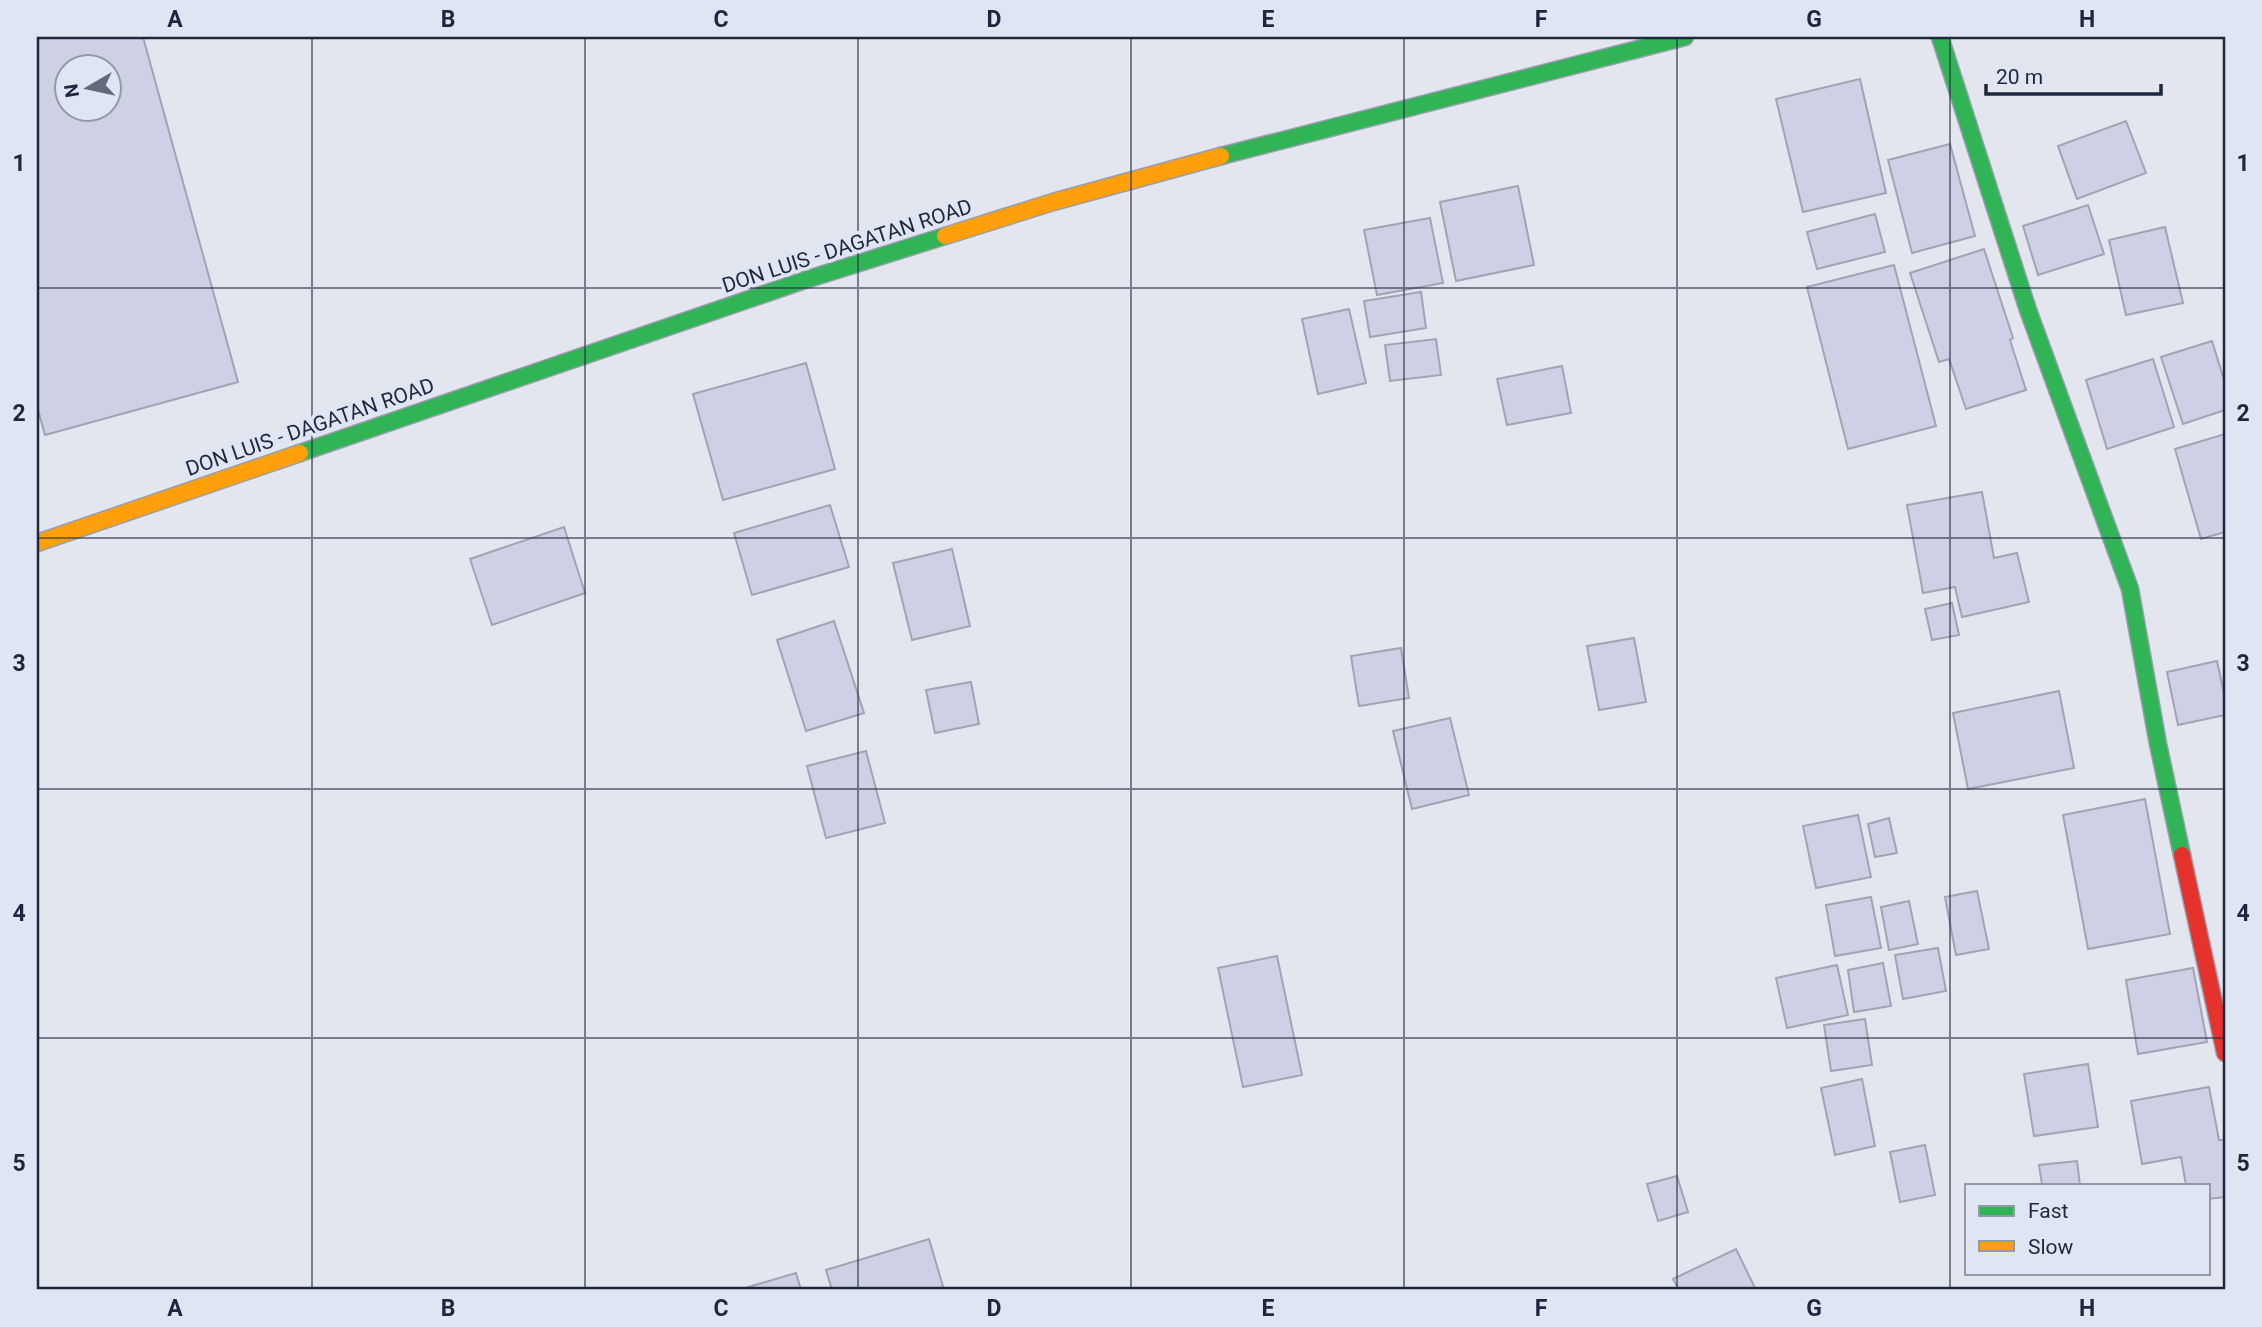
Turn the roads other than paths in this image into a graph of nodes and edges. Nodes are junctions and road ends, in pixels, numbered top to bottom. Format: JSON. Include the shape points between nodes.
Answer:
{"nodes":[{"id":1,"x":1685,"y":37,"type":"edge"},
{"id":2,"x":1940,"y":37,"type":"edge"},
{"id":3,"x":37,"y":543,"type":"edge"},
{"id":4,"x":2225,"y":1053,"type":"edge"}],
"edges":[{"from":1,"to":3,"type":"street","name":"DON LUIS - DAGATAN ROAD","via":[[1040,206],[805,279]]},
{"from":2,"to":4,"type":"street","via":[[2028,310],[2130,589],[2158,744]]}]}
